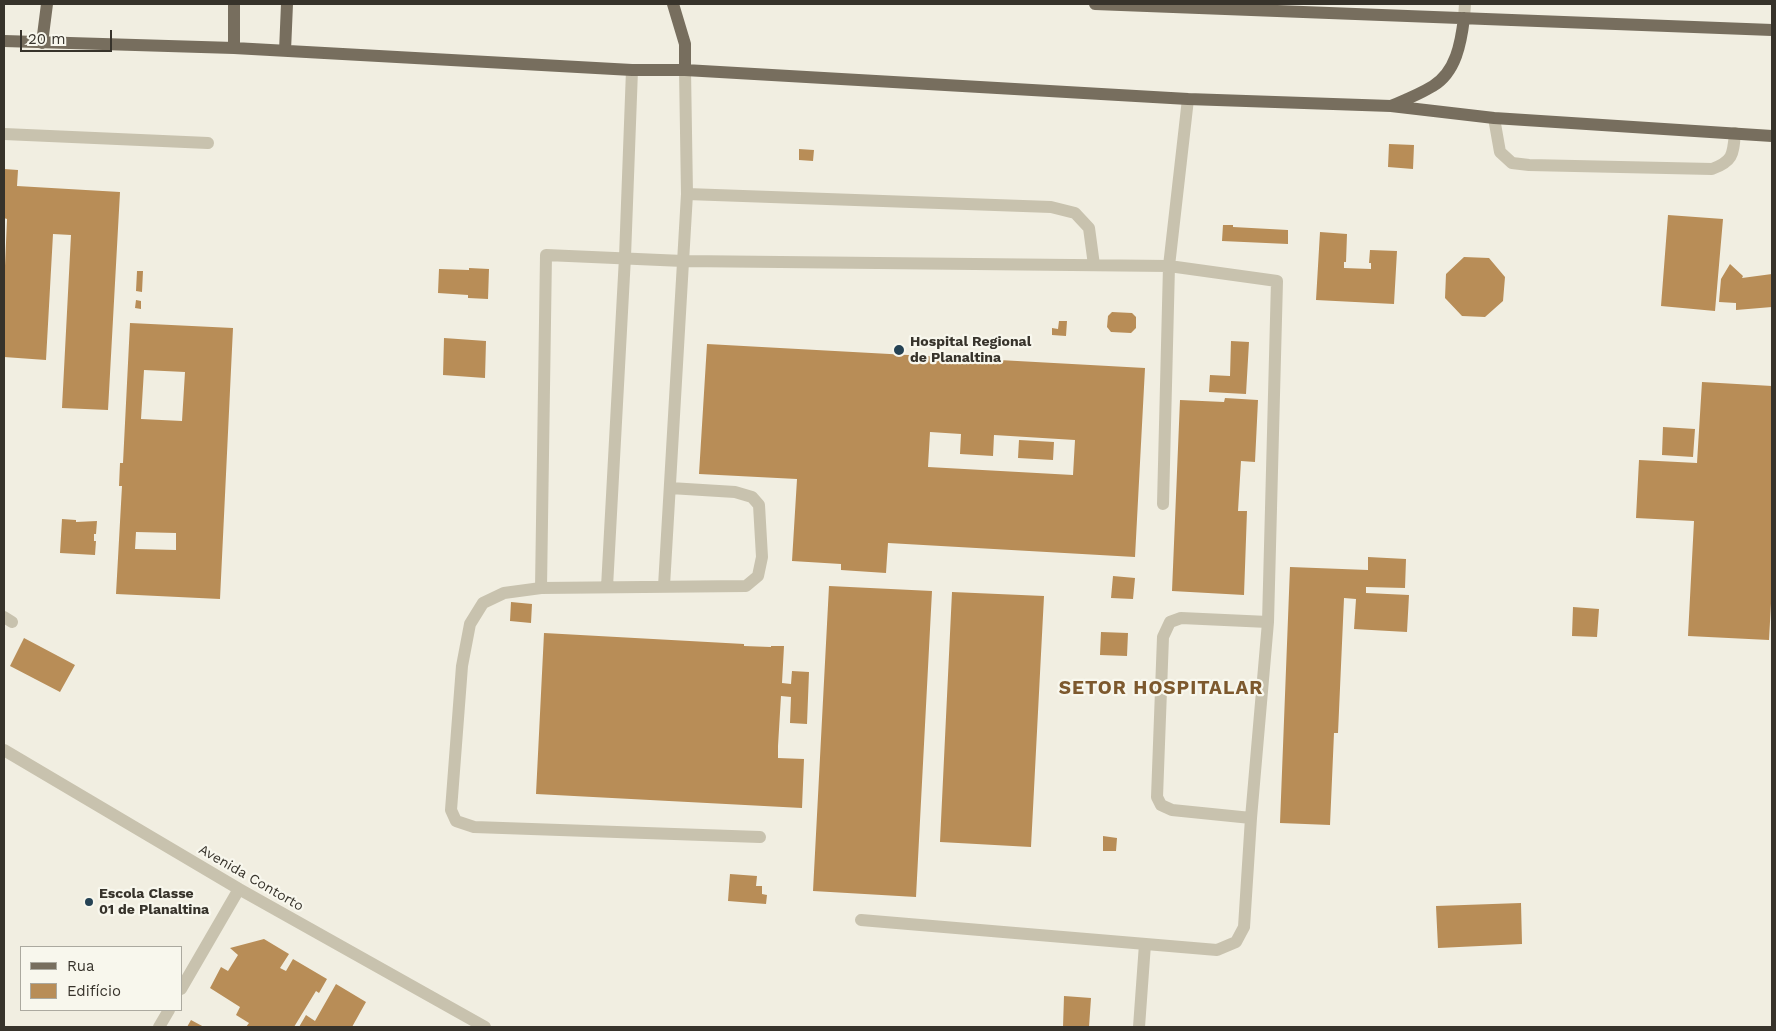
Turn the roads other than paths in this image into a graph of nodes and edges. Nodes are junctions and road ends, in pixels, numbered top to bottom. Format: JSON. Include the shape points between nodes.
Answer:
{"nodes":[{"id":1,"x":46,"y":4,"type":"edge"},
{"id":2,"x":234,"y":4,"type":"edge"},
{"id":3,"x":287,"y":4,"type":"edge"},
{"id":4,"x":673,"y":4,"type":"edge"},
{"id":5,"x":1095,"y":4,"type":"edge"},
{"id":6,"x":1465,"y":4,"type":"edge"},
{"id":7,"x":1168,"y":5,"type":"edge"},
{"id":8,"x":1464,"y":18,"type":"junction"},
{"id":9,"x":1772,"y":30,"type":"edge"},
{"id":10,"x":4,"y":42,"type":"edge"},
{"id":11,"x":42,"y":43,"type":"junction"},
{"id":12,"x":234,"y":48,"type":"junction"},
{"id":13,"x":285,"y":51,"type":"junction"},
{"id":14,"x":632,"y":70,"type":"junction"},
{"id":15,"x":684,"y":70,"type":"junction"},
{"id":16,"x":1188,"y":99,"type":"junction"},
{"id":17,"x":1391,"y":106,"type":"junction"},
{"id":18,"x":1494,"y":118,"type":"junction"},
{"id":19,"x":1736,"y":133,"type":"junction"},
{"id":20,"x":4,"y":134,"type":"edge"},
{"id":21,"x":1772,"y":136,"type":"edge"},
{"id":22,"x":208,"y":144,"type":"dead end"},
{"id":23,"x":687,"y":194,"type":"junction"},
{"id":24,"x":625,"y":258,"type":"junction"},
{"id":25,"x":683,"y":260,"type":"junction"},
{"id":26,"x":1094,"y":265,"type":"junction"},
{"id":27,"x":1169,"y":266,"type":"junction"},
{"id":28,"x":670,"y":488,"type":"junction"},
{"id":29,"x":1163,"y":504,"type":"dead end"},
{"id":30,"x":664,"y":586,"type":"junction"},
{"id":31,"x":607,"y":587,"type":"junction"},
{"id":32,"x":541,"y":588,"type":"junction"},
{"id":33,"x":1268,"y":622,"type":"junction"},
{"id":34,"x":4,"y":750,"type":"edge"},
{"id":35,"x":1251,"y":818,"type":"junction"},
{"id":36,"x":760,"y":837,"type":"dead end"},
{"id":37,"x":239,"y":889,"type":"junction"},
{"id":38,"x":861,"y":920,"type":"dead end"},
{"id":39,"x":1145,"y":944,"type":"junction"},
{"id":40,"x":182,"y":987,"type":"edge"},
{"id":41,"x":168,"y":1011,"type":"edge"},
{"id":42,"x":159,"y":1027,"type":"edge"},
{"id":43,"x":485,"y":1027,"type":"edge"},
{"id":44,"x":1139,"y":1027,"type":"edge"}],
"edges":[{"from":1,"to":11,"type":"main road"},
{"from":2,"to":12,"type":"main road"},
{"from":3,"to":13,"type":"main road"},
{"from":4,"to":15,"type":"main road","via":[[686,44]]},
{"from":5,"to":7,"type":"main road"},
{"from":6,"to":8,"type":"street"},
{"from":7,"to":8,"type":"main road"},
{"from":8,"to":9,"type":"main road"},
{"from":8,"to":17,"type":"main road","via":[[1461,44],[1452,67],[1434,86]]},
{"from":10,"to":11,"type":"main road"},
{"from":11,"to":12,"type":"main road"},
{"from":12,"to":13,"type":"main road"},
{"from":13,"to":14,"type":"main road"},
{"from":14,"to":15,"type":"main road"},
{"from":14,"to":24,"type":"street"},
{"from":15,"to":16,"type":"main road"},
{"from":15,"to":23,"type":"street"},
{"from":16,"to":17,"type":"main road"},
{"from":16,"to":27,"type":"street"},
{"from":17,"to":18,"type":"main road"},
{"from":18,"to":19,"type":"main road"},
{"from":18,"to":19,"type":"street","via":[[1500,152],[1512,163],[1529,165],[1712,169],[1733,155]]},
{"from":19,"to":21,"type":"main road"},
{"from":20,"to":22,"type":"street"},
{"from":23,"to":25,"type":"street"},
{"from":23,"to":26,"type":"street","via":[[1052,207],[1075,214],[1089,228]]},
{"from":24,"to":25,"type":"street"},
{"from":24,"to":31,"type":"street"},
{"from":24,"to":32,"type":"street","via":[[546,255]]},
{"from":25,"to":26,"type":"street"},
{"from":25,"to":28,"type":"street"},
{"from":26,"to":27,"type":"street"},
{"from":27,"to":29,"type":"street"},
{"from":27,"to":33,"type":"street","via":[[1277,281]]},
{"from":28,"to":30,"type":"street"},
{"from":28,"to":30,"type":"street","via":[[734,492],[752,497],[759,505],[762,558],[758,576],[746,586]]},
{"from":30,"to":31,"type":"street"},
{"from":31,"to":32,"type":"street"},
{"from":32,"to":36,"type":"street","via":[[504,593],[483,604],[470,624],[462,666],[451,810],[456,821],[474,827]]},
{"from":33,"to":35,"type":"street"},
{"from":33,"to":35,"type":"street","via":[[1181,618],[1170,622],[1163,637],[1158,797],[1162,805],[1172,810]]},
{"from":34,"to":37,"type":"street","name":"Avenida Contorto"},
{"from":35,"to":39,"type":"street","via":[[1244,927],[1236,942],[1217,950]]},
{"from":37,"to":40,"type":"street"},
{"from":37,"to":43,"type":"street","name":"Avenida Contorto"},
{"from":38,"to":39,"type":"street"},
{"from":39,"to":44,"type":"street"},
{"from":41,"to":42,"type":"street"}]}
